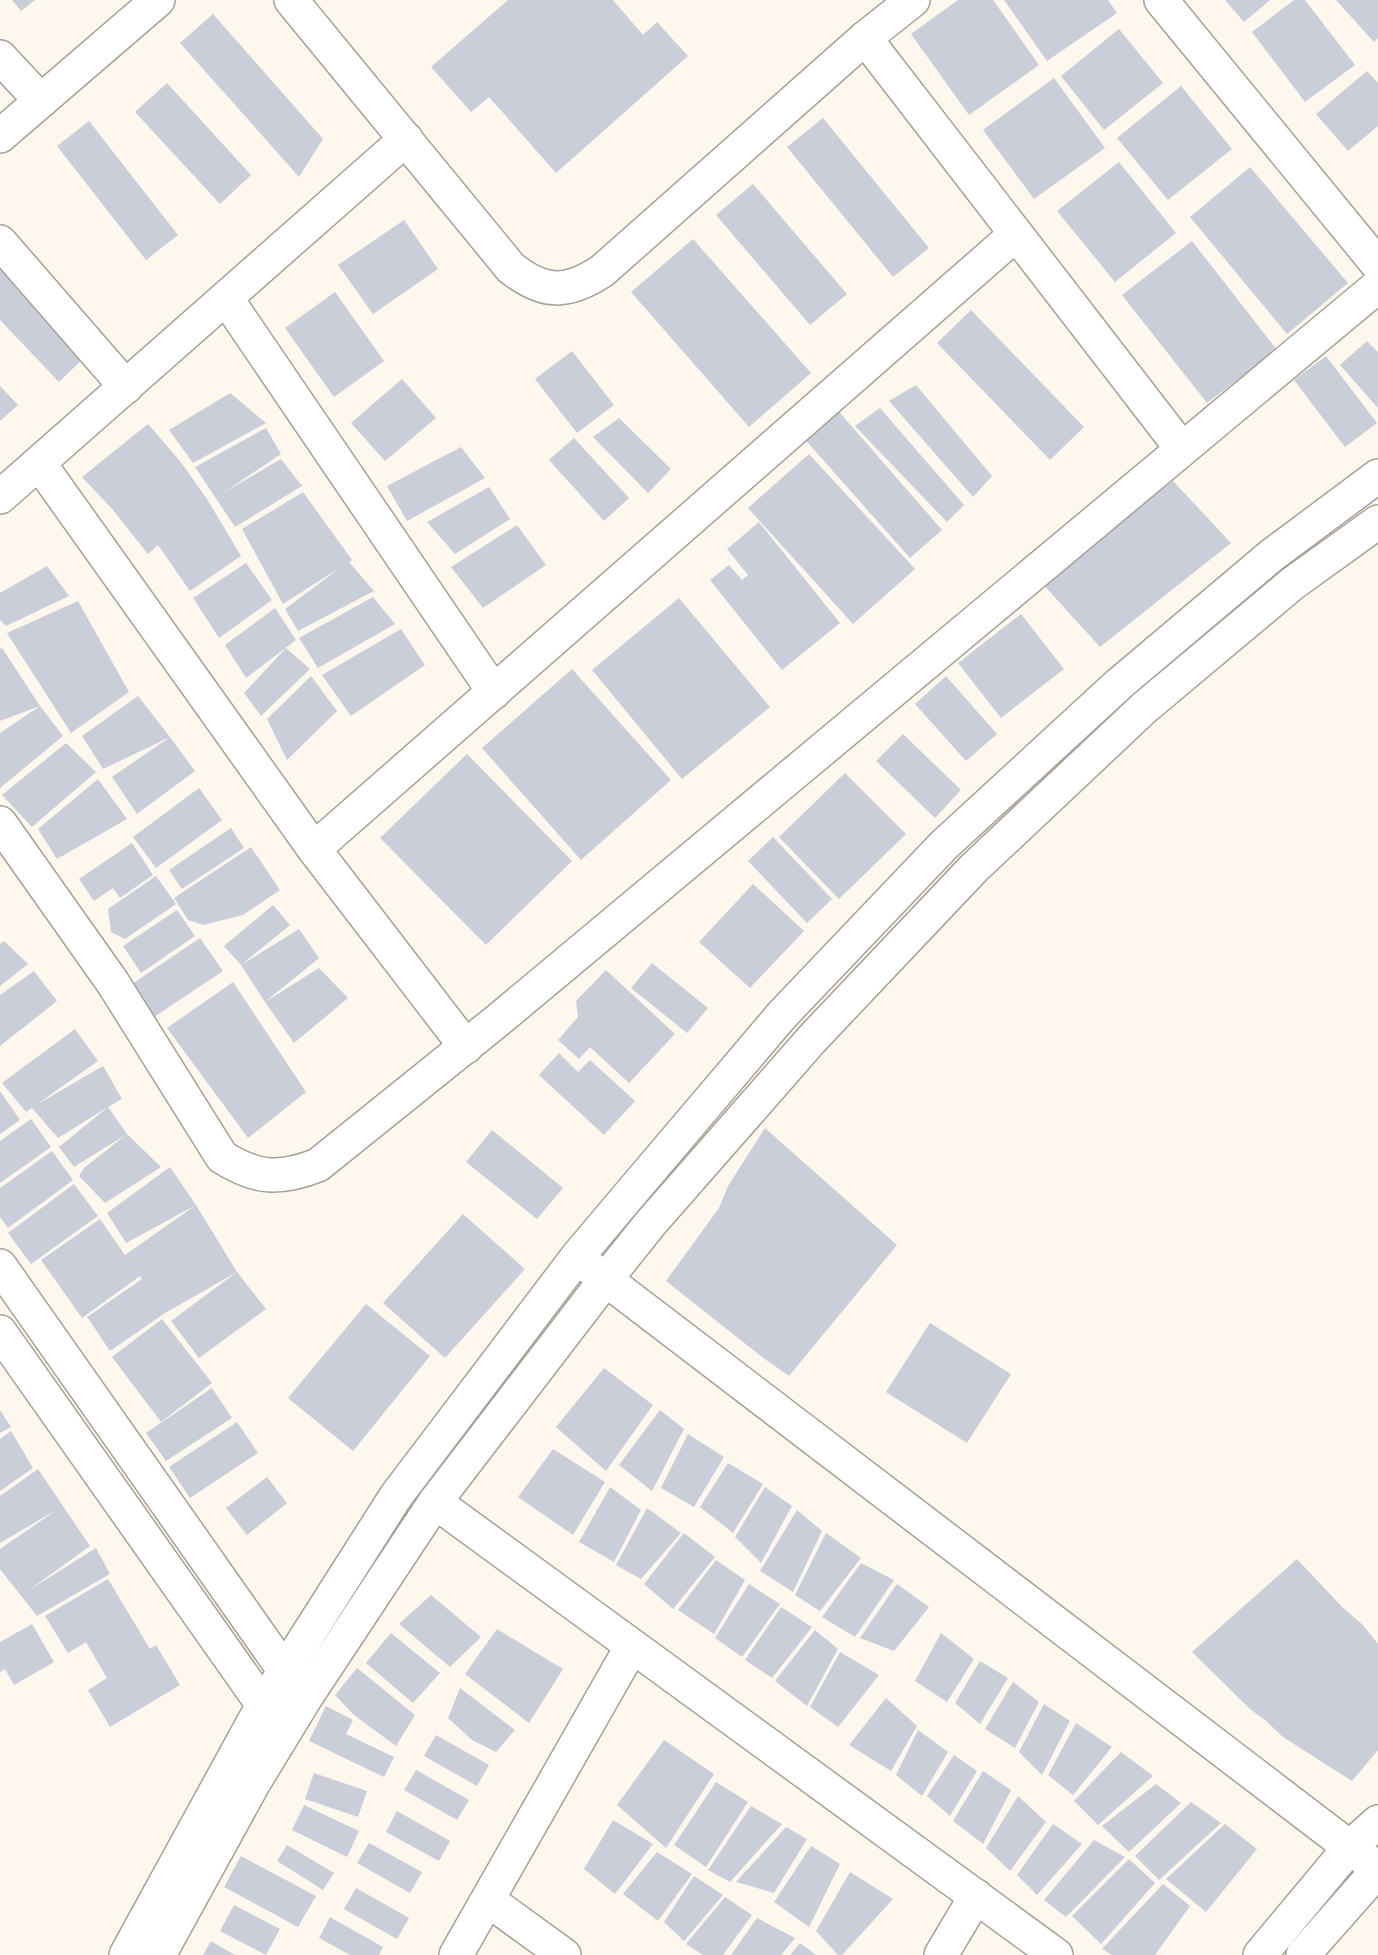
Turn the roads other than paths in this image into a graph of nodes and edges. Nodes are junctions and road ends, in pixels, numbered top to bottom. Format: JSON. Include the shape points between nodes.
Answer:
{"nodes":[{"id":1,"x":158,"y":0,"type":"edge"},
{"id":2,"x":291,"y":0,"type":"edge"},
{"id":3,"x":913,"y":0,"type":"edge"},
{"id":4,"x":1161,"y":0,"type":"edge"},
{"id":5,"x":865,"y":38,"type":"junction"},
{"id":6,"x":0,"y":57,"type":"edge"},
{"id":7,"x":41,"y":101,"type":"junction"},
{"id":8,"x":0,"y":136,"type":"edge"},
{"id":9,"x":406,"y":139,"type":"junction"},
{"id":10,"x":1016,"y":234,"type":"junction"},
{"id":11,"x":0,"y":242,"type":"edge"},
{"id":12,"x":1377,"y":266,"type":"edge"},
{"id":13,"x":226,"y":298,"type":"junction"},
{"id":14,"x":126,"y":387,"type":"junction"},
{"id":15,"x":1182,"y":449,"type":"junction"},
{"id":16,"x":39,"y":464,"type":"junction"},
{"id":17,"x":1378,"y":476,"type":"edge"},
{"id":18,"x":0,"y":497,"type":"edge"},
{"id":19,"x":1378,"y":522,"type":"edge"},
{"id":20,"x":494,"y":692,"type":"junction"},
{"id":21,"x":0,"y":823,"type":"edge"},
{"id":22,"x":314,"y":849,"type":"junction"},
{"id":23,"x":466,"y":1047,"type":"junction"},
{"id":24,"x":578,"y":1257,"type":"junction"},
{"id":25,"x":0,"y":1266,"type":"edge"},
{"id":26,"x":606,"y":1279,"type":"junction"},
{"id":27,"x":0,"y":1332,"type":"edge"},
{"id":28,"x":435,"y":1502,"type":"junction"},
{"id":29,"x":632,"y":1646,"type":"junction"},
{"id":30,"x":284,"y":1670,"type":"junction"},
{"id":31,"x":306,"y":1697,"type":"junction"},
{"id":32,"x":263,"y":1705,"type":"junction"},
{"id":33,"x":285,"y":1731,"type":"junction"},
{"id":34,"x":1378,"y":1821,"type":"edge"},
{"id":35,"x":1350,"y":1847,"type":"junction"},
{"id":36,"x":1378,"y":1870,"type":"edge"},
{"id":37,"x":976,"y":1896,"type":"junction"},
{"id":38,"x":488,"y":1900,"type":"junction"},
{"id":39,"x":126,"y":1955,"type":"edge"},
{"id":40,"x":159,"y":1955,"type":"edge"},
{"id":41,"x":456,"y":1955,"type":"edge"},
{"id":42,"x":564,"y":1955,"type":"edge"},
{"id":43,"x":941,"y":1955,"type":"edge"},
{"id":44,"x":1056,"y":1955,"type":"edge"},
{"id":45,"x":1260,"y":1955,"type":"edge"},
{"id":46,"x":1303,"y":1955,"type":"edge"}],
"edges":[{"from":1,"to":7,"type":"street"},
{"from":2,"to":9,"type":"street"},
{"from":3,"to":5,"type":"street"},
{"from":4,"to":12,"type":"street"},
{"from":5,"to":9,"type":"street","via":[[602,271],[586,282],[566,288],[527,281],[511,268]]},
{"from":5,"to":10,"type":"street"},
{"from":6,"to":7,"type":"street"},
{"from":7,"to":8,"type":"street"},
{"from":9,"to":13,"type":"street"},
{"from":10,"to":15,"type":"street"},
{"from":10,"to":20,"type":"street"},
{"from":11,"to":14,"type":"street"},
{"from":12,"to":15,"type":"street"},
{"from":13,"to":14,"type":"street"},
{"from":13,"to":20,"type":"street"},
{"from":14,"to":16,"type":"street"},
{"from":15,"to":23,"type":"street"},
{"from":16,"to":18,"type":"street"},
{"from":16,"to":22,"type":"street"},
{"from":17,"to":24,"type":"street","via":[[1272,555],[1119,684],[944,845],[782,1015]]},
{"from":19,"to":26,"type":"street","via":[[1292,584],[1144,708],[974,868],[812,1039]]},
{"from":20,"to":22,"type":"street"},
{"from":21,"to":23,"type":"street","via":[[113,983],[222,1157],[240,1168],[279,1176],[318,1165]]},
{"from":22,"to":23,"type":"street"},
{"from":24,"to":26,"type":"street"},
{"from":24,"to":30,"type":"street","via":[[396,1496]]},
{"from":25,"to":30,"type":"street"},
{"from":26,"to":28,"type":"street"},
{"from":26,"to":35,"type":"street"},
{"from":27,"to":32,"type":"street"},
{"from":28,"to":29,"type":"street"},
{"from":28,"to":31,"type":"street"},
{"from":29,"to":37,"type":"street"},
{"from":29,"to":38,"type":"street"},
{"from":30,"to":31,"type":"street"},
{"from":30,"to":32,"type":"street"},
{"from":31,"to":33,"type":"street"},
{"from":32,"to":33,"type":"street"},
{"from":32,"to":39,"type":"street"},
{"from":33,"to":40,"type":"street"},
{"from":34,"to":35,"type":"street"},
{"from":35,"to":36,"type":"street"},
{"from":35,"to":45,"type":"street"},
{"from":36,"to":46,"type":"street"},
{"from":37,"to":43,"type":"street"},
{"from":37,"to":44,"type":"street"},
{"from":38,"to":41,"type":"street"},
{"from":38,"to":42,"type":"street"}]}
